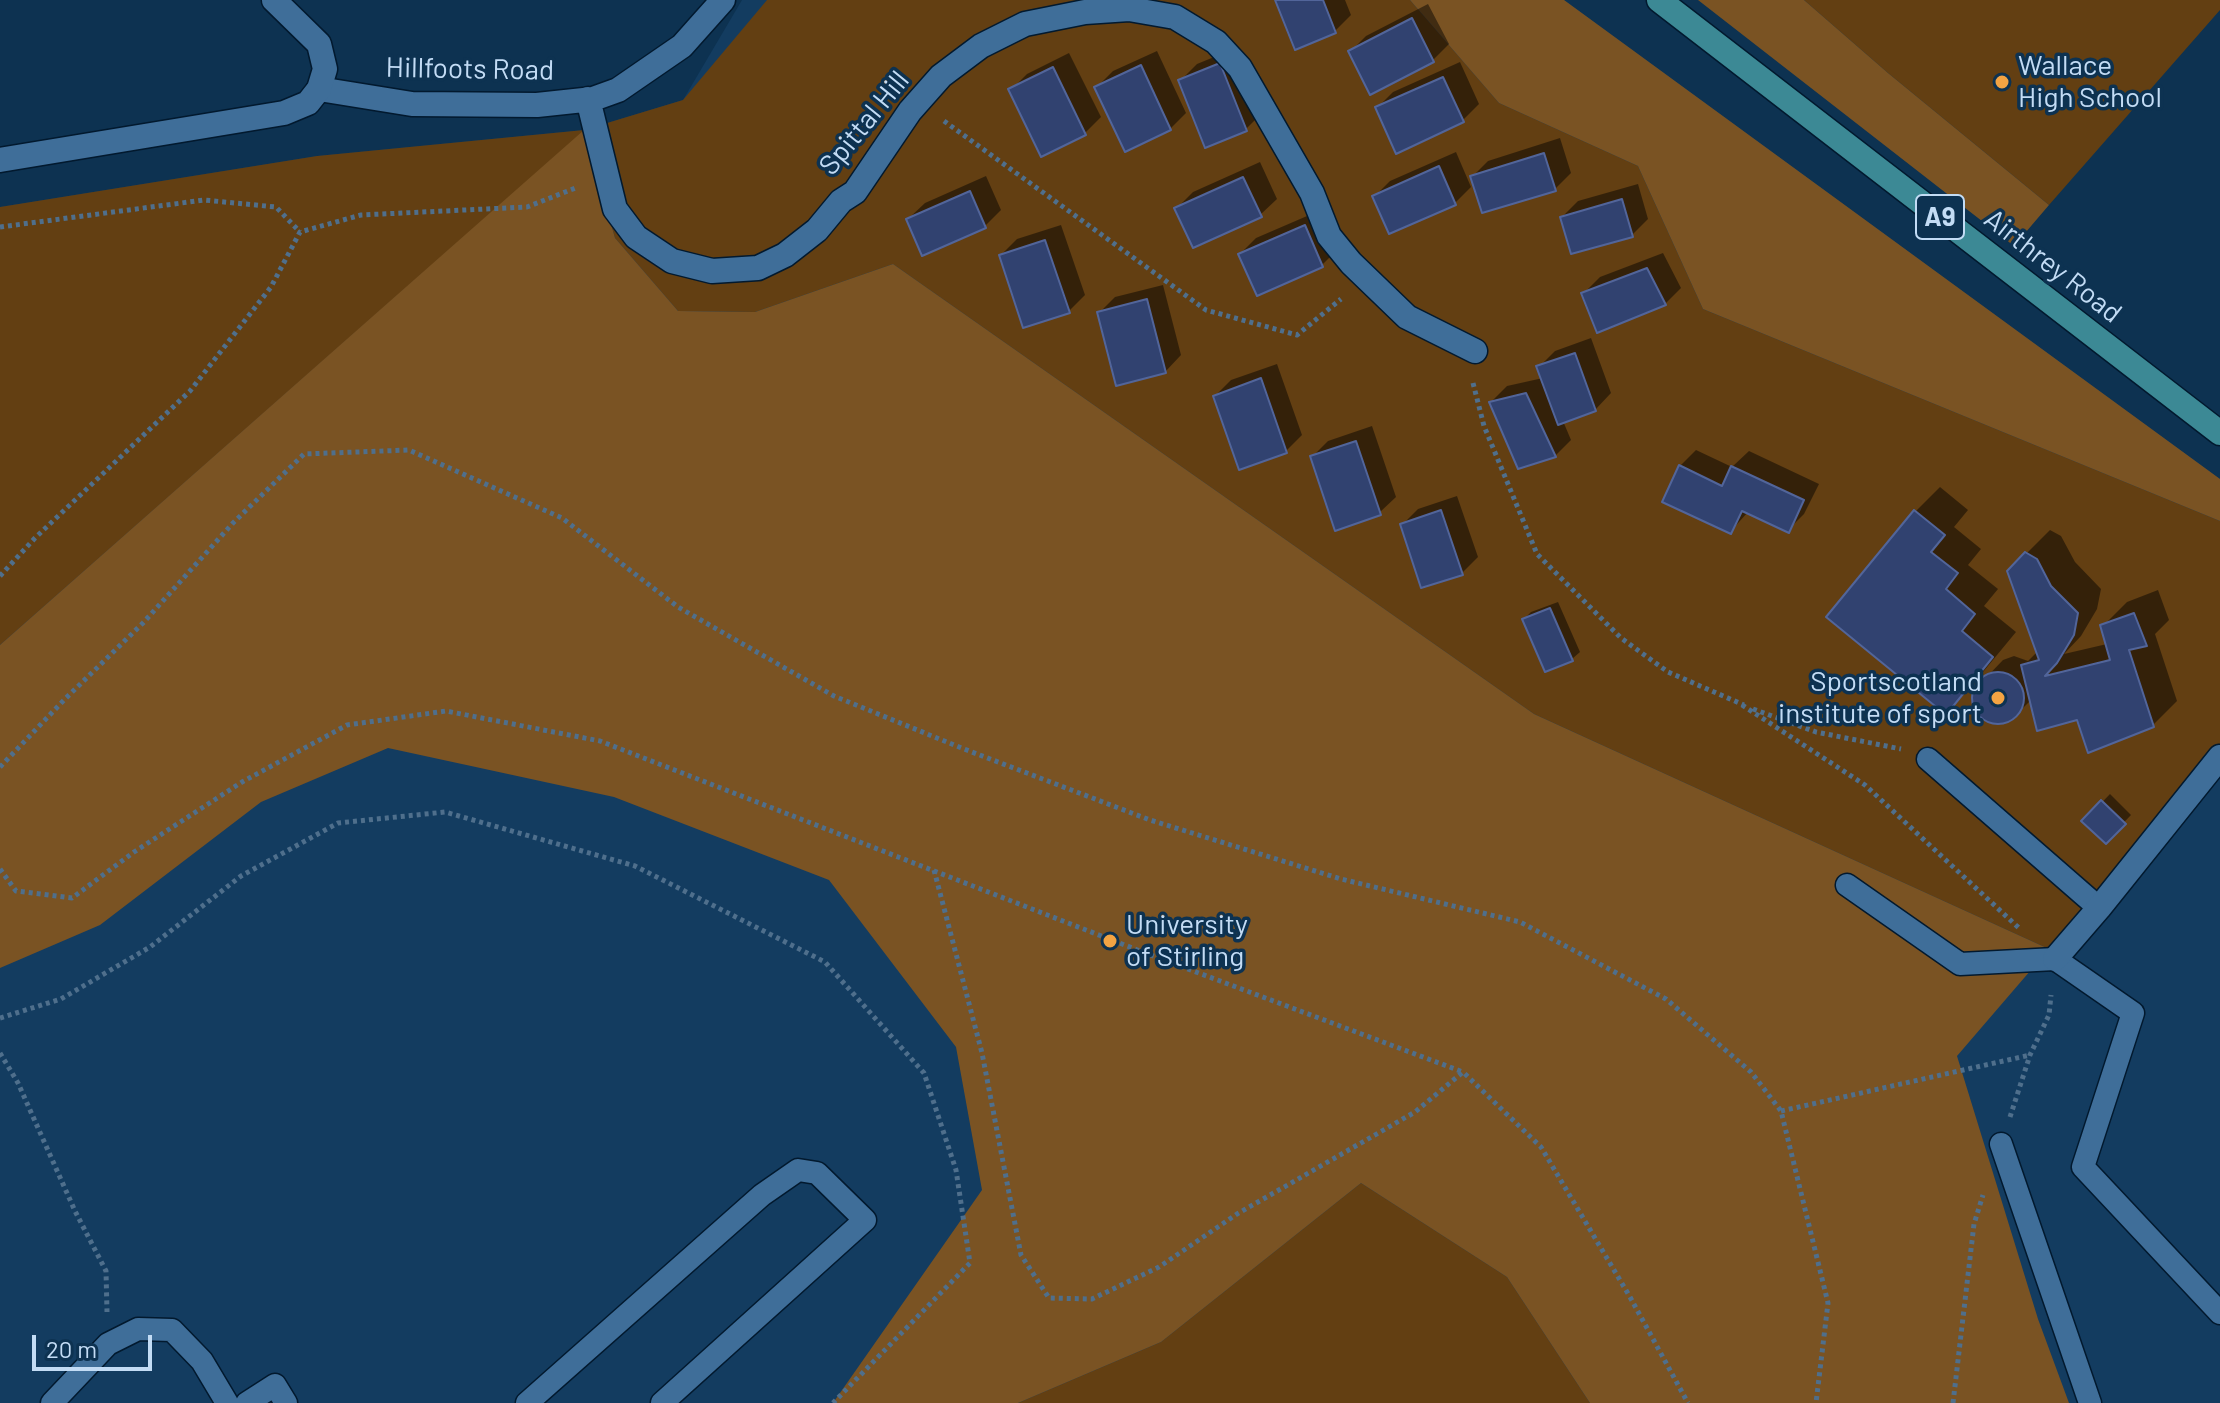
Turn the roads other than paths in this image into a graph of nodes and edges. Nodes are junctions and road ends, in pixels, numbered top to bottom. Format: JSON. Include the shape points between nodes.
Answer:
{"nodes":[{"id":1,"x":274,"y":0,"type":"edge"},
{"id":2,"x":723,"y":0,"type":"edge"},
{"id":3,"x":1659,"y":0,"type":"edge"},
{"id":4,"x":319,"y":89,"type":"junction"},
{"id":5,"x":588,"y":99,"type":"junction"},
{"id":6,"x":0,"y":160,"type":"edge"},
{"id":7,"x":1475,"y":351,"type":"road end"},
{"id":8,"x":2220,"y":433,"type":"edge"},
{"id":9,"x":2220,"y":757,"type":"edge"},
{"id":10,"x":1928,"y":759,"type":"road end"},
{"id":11,"x":1847,"y":885,"type":"dead end"},
{"id":12,"x":2099,"y":908,"type":"junction"},
{"id":13,"x":2055,"y":959,"type":"junction"},
{"id":14,"x":2001,"y":1144,"type":"road end"},
{"id":15,"x":2220,"y":1313,"type":"edge"},
{"id":16,"x":52,"y":1403,"type":"edge"},
{"id":17,"x":227,"y":1403,"type":"edge"},
{"id":18,"x":247,"y":1403,"type":"edge"},
{"id":19,"x":286,"y":1403,"type":"edge"},
{"id":20,"x":527,"y":1403,"type":"edge"},
{"id":21,"x":662,"y":1403,"type":"edge"},
{"id":22,"x":2090,"y":1403,"type":"edge"}],
"edges":[{"from":1,"to":4,"type":"street","via":[[319,44],[325,69]]},
{"from":2,"to":5,"type":"street","name":"Hillfoots Road","via":[[682,46],[618,90]]},
{"from":3,"to":8,"type":"main road","name":"Airthrey Road","number":"A9"},
{"from":4,"to":5,"type":"street","name":"Hillfoots Road","via":[[412,104],[537,105]]},
{"from":4,"to":6,"type":"street","via":[[308,103],[284,113]]},
{"from":5,"to":7,"type":"street","name":"Spittal Hill","via":[[615,209],[636,237],[672,261],[712,271],[758,268],[817,230],[855,192],[941,76],[981,46],[1025,24],[1085,12],[1129,9],[1175,17],[1216,42],[1240,68],[1312,193],[1329,236],[1351,263],[1407,317]]},
{"from":9,"to":12,"type":"street"},
{"from":10,"to":12,"type":"lane"},
{"from":11,"to":13,"type":"lane","via":[[1960,964]]},
{"from":12,"to":13,"type":"street"},
{"from":13,"to":15,"type":"lane","via":[[2133,1013],[2083,1167]]},
{"from":14,"to":22,"type":"lane"},
{"from":16,"to":17,"type":"lane","via":[[108,1344],[138,1329],[172,1330],[202,1361]]},
{"from":18,"to":19,"type":"lane","via":[[275,1385]]},
{"from":20,"to":21,"type":"lane","via":[[762,1195],[798,1170],[817,1173],[865,1220]]}]}
